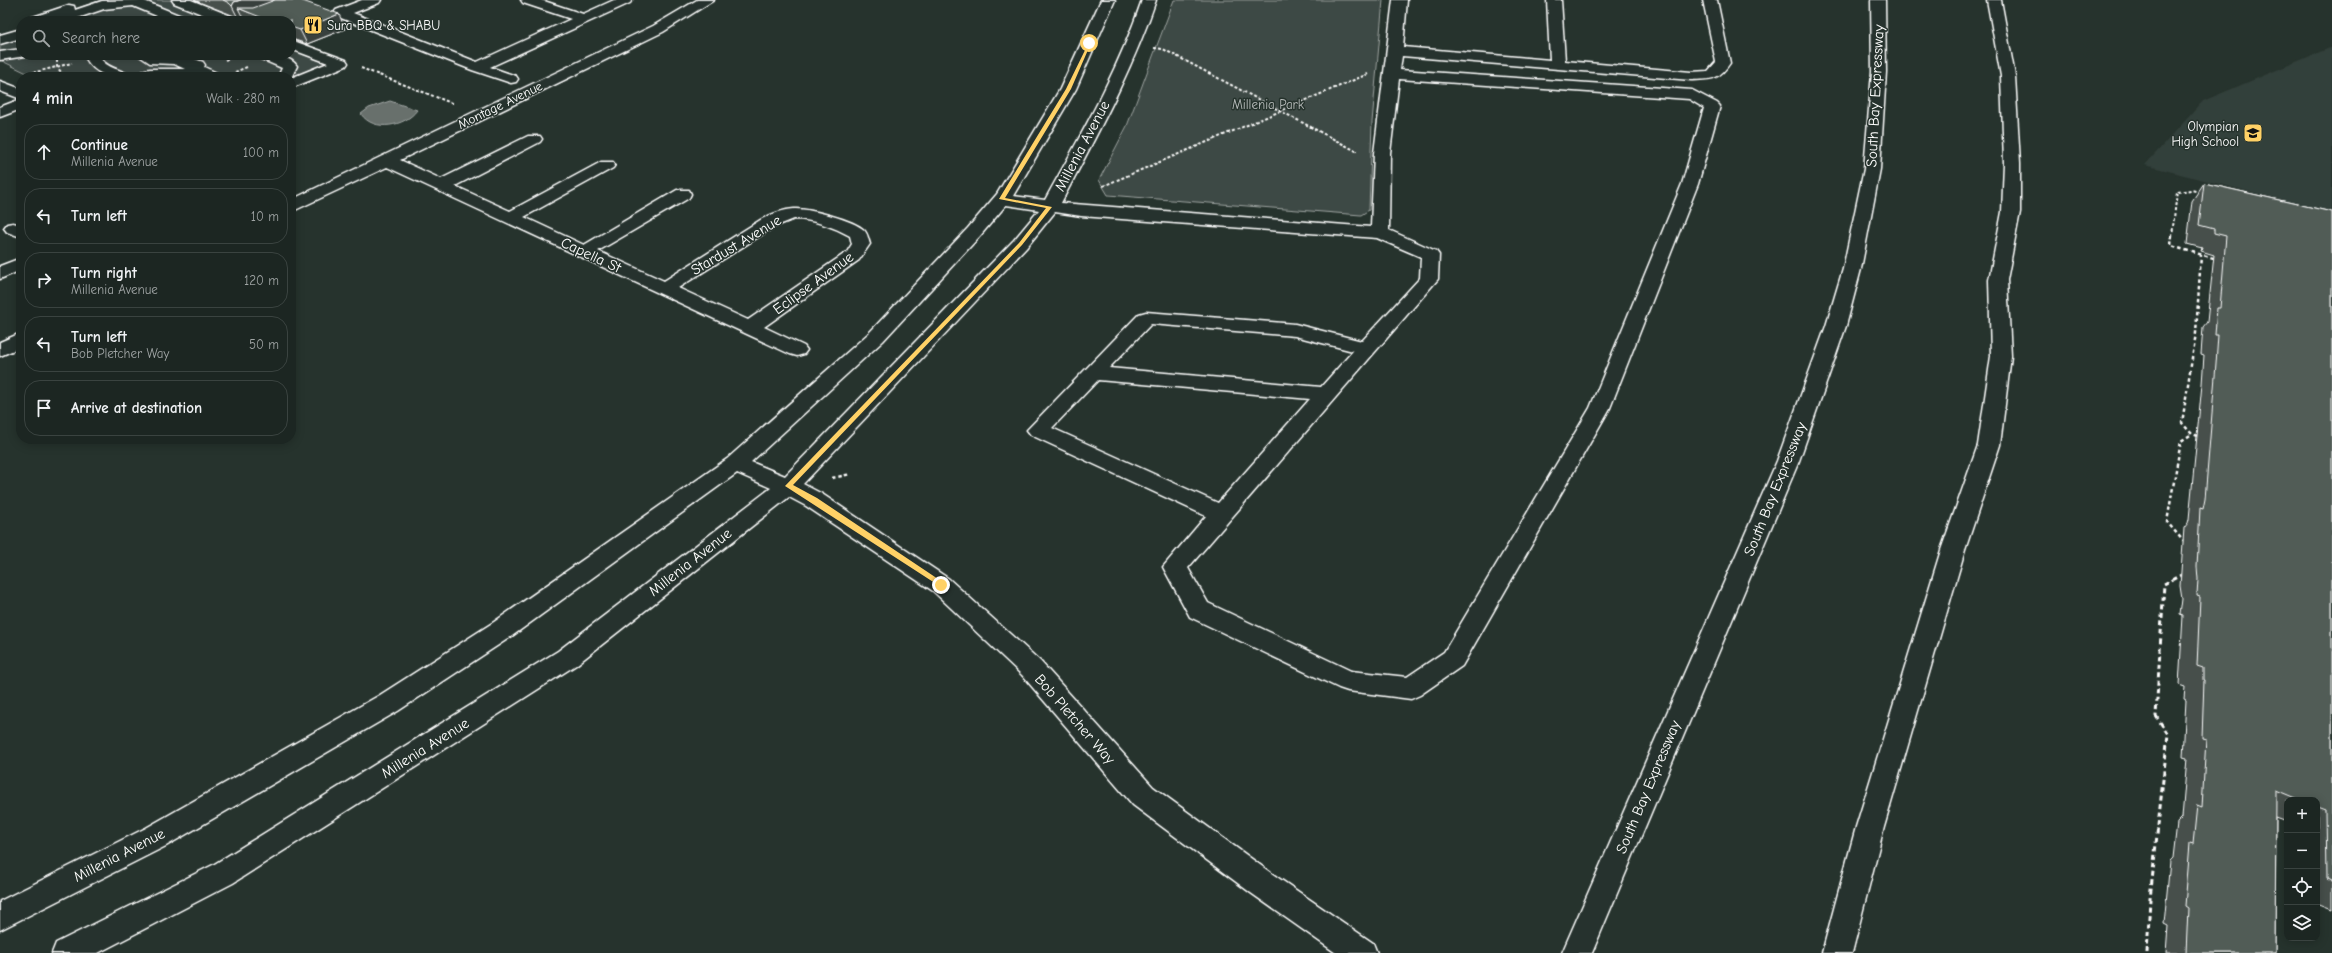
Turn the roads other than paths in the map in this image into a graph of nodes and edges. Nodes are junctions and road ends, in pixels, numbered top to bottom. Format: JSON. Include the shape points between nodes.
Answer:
{"nodes":[{"id":1,"x":96,"y":0,"type":"edge"},
{"id":2,"x":180,"y":0,"type":"edge"},
{"id":3,"x":374,"y":0,"type":"edge"},
{"id":4,"x":528,"y":0,"type":"edge"},
{"id":5,"x":625,"y":0,"type":"edge"},
{"id":6,"x":707,"y":0,"type":"edge"},
{"id":7,"x":1108,"y":0,"type":"edge"},
{"id":8,"x":1149,"y":0,"type":"edge"},
{"id":9,"x":1400,"y":0,"type":"edge"},
{"id":10,"x":1554,"y":0,"type":"edge"},
{"id":11,"x":1710,"y":0,"type":"edge"},
{"id":12,"x":1878,"y":0,"type":"edge"},
{"id":13,"x":1994,"y":0,"type":"edge"},
{"id":14,"x":64,"y":16,"type":"edge"},
{"id":15,"x":169,"y":16,"type":"edge"},
{"id":16,"x":219,"y":16,"type":"edge"},
{"id":17,"x":584,"y":19,"type":"junction"},
{"id":18,"x":16,"y":28,"type":"edge"},
{"id":19,"x":0,"y":33,"type":"edge"},
{"id":20,"x":16,"y":35,"type":"edge"},
{"id":21,"x":0,"y":40,"type":"edge"},
{"id":22,"x":296,"y":46,"type":"edge"},
{"id":23,"x":1395,"y":51,"type":"junction"},
{"id":24,"x":16,"y":54,"type":"edge"},
{"id":25,"x":0,"y":56,"type":"edge"},
{"id":26,"x":97,"y":60,"type":"edge"},
{"id":27,"x":155,"y":60,"type":"edge"},
{"id":28,"x":176,"y":60,"type":"edge"},
{"id":29,"x":176,"y":60,"type":"edge"},
{"id":30,"x":276,"y":60,"type":"edge"},
{"id":31,"x":1558,"y":65,"type":"junction"},
{"id":32,"x":191,"y":66,"type":"edge"},
{"id":33,"x":477,"y":67,"type":"junction"},
{"id":34,"x":106,"y":72,"type":"edge"},
{"id":35,"x":160,"y":72,"type":"edge"},
{"id":36,"x":204,"y":72,"type":"edge"},
{"id":37,"x":287,"y":72,"type":"edge"},
{"id":38,"x":1390,"y":74,"type":"junction"},
{"id":39,"x":511,"y":79,"type":"dead end"},
{"id":40,"x":296,"y":82,"type":"edge"},
{"id":41,"x":0,"y":86,"type":"edge"},
{"id":42,"x":16,"y":93,"type":"edge"},
{"id":43,"x":16,"y":106,"type":"edge"},
{"id":44,"x":0,"y":112,"type":"edge"},
{"id":45,"x":534,"y":139,"type":"dead end"},
{"id":46,"x":386,"y":160,"type":"junction"},
{"id":47,"x":607,"y":165,"type":"dead end"},
{"id":48,"x":441,"y":186,"type":"junction"},
{"id":49,"x":683,"y":194,"type":"dead end"},
{"id":50,"x":1002,"y":199,"type":"junction"},
{"id":51,"x":296,"y":205,"type":"edge"},
{"id":52,"x":1050,"y":207,"type":"junction"},
{"id":53,"x":510,"y":218,"type":"junction"},
{"id":54,"x":834,"y":223,"type":"joint"},
{"id":55,"x":1380,"y":233,"type":"junction"},
{"id":56,"x":584,"y":252,"type":"junction"},
{"id":57,"x":16,"y":265,"type":"edge"},
{"id":58,"x":0,"y":273,"type":"edge"},
{"id":59,"x":664,"y":289,"type":"junction"},
{"id":60,"x":750,"y":328,"type":"junction"},
{"id":61,"x":16,"y":342,"type":"edge"},
{"id":62,"x":1366,"y":348,"type":"junction"},
{"id":63,"x":0,"y":350,"type":"edge"},
{"id":64,"x":797,"y":350,"type":"dead end"},
{"id":65,"x":1093,"y":373,"type":"junction"},
{"id":66,"x":1325,"y":394,"type":"junction"},
{"id":67,"x":735,"y":464,"type":"junction"},
{"id":68,"x":788,"y":486,"type":"junction"},
{"id":69,"x":1221,"y":514,"type":"junction"},
{"id":70,"x":0,"y":916,"type":"edge"},
{"id":71,"x":1582,"y":943,"type":"edge"},
{"id":72,"x":67,"y":953,"type":"edge"},
{"id":73,"x":1362,"y":953,"type":"edge"},
{"id":74,"x":1837,"y":953,"type":"edge"}],
"edges":[{"from":1,"to":14,"type":"main road"},
{"from":2,"to":16,"type":"main road"},
{"from":3,"to":33,"type":"main road","via":[[341,13]]},
{"from":4,"to":17,"type":"main road"},
{"from":5,"to":17,"type":"main road"},
{"from":6,"to":46,"type":"main road","name":"Montage Avenue","via":[[658,29]]},
{"from":7,"to":50,"type":"main road","name":"Millenia Avenue","via":[[1068,89]]},
{"from":8,"to":52,"type":"main road","name":"Millenia Avenue","via":[[1134,44],[1109,97]]},
{"from":9,"to":23,"type":"main road"},
{"from":10,"to":31,"type":"main road"},
{"from":11,"to":31,"type":"main road","via":[[1723,63],[1712,75],[1691,76]]},
{"from":12,"to":71,"type":"main road","name":"South Bay Expressway","via":[[1879,72],[1872,169],[1852,269],[1836,326],[1788,460]]},
{"from":13,"to":74,"type":"main road","via":[[2008,76],[2012,162],[2011,212],[1998,280],[2001,356],[1989,445],[1953,550],[1872,820]]},
{"from":14,"to":15,"type":"main road","via":[[102,4],[135,2]]},
{"from":17,"to":33,"type":"main road"},
{"from":18,"to":19,"type":"main road"},
{"from":20,"to":21,"type":"main road"},
{"from":22,"to":40,"type":"main road","via":[[341,63]]},
{"from":23,"to":31,"type":"main road"},
{"from":23,"to":38,"type":"main road"},
{"from":24,"to":25,"type":"main road"},
{"from":26,"to":34,"type":"main road","via":[[97,66]]},
{"from":27,"to":29,"type":"main road"},
{"from":28,"to":32,"type":"main road"},
{"from":30,"to":37,"type":"main road","via":[[290,66]]},
{"from":32,"to":35,"type":"main road"},
{"from":32,"to":36,"type":"main road"},
{"from":33,"to":39,"type":"main road"},
{"from":38,"to":55,"type":"main road","via":[[1382,153]]},
{"from":38,"to":69,"type":"main road","via":[[1692,95],[1712,106],[1711,116],[1690,184],[1600,408],[1453,660],[1411,688],[1348,681],[1199,610],[1175,567]]},
{"from":41,"to":42,"type":"main road"},
{"from":43,"to":44,"type":"main road"},
{"from":45,"to":48,"type":"main road"},
{"from":46,"to":48,"type":"main road","name":"Capella St"},
{"from":46,"to":51,"type":"main road","name":"Montage Avenue"},
{"from":47,"to":53,"type":"main road"},
{"from":48,"to":53,"type":"main road","name":"Capella St"},
{"from":49,"to":56,"type":"main road"},
{"from":50,"to":52,"type":"main road"},
{"from":50,"to":67,"type":"main road","name":"Millenia Avenue","via":[[876,337]]},
{"from":52,"to":55,"type":"main road"},
{"from":52,"to":68,"type":"main road","name":"Millenia Avenue","via":[[1020,244]]},
{"from":53,"to":56,"type":"main road","name":"Capella St"},
{"from":54,"to":59,"type":"main road","name":"Stardust Avenue","via":[[806,214],[777,218]]},
{"from":54,"to":60,"type":"main road","name":"Eclipse Avenue","via":[[858,234],[862,241],[858,251]]},
{"from":55,"to":62,"type":"main road","via":[[1430,254],[1429,279]]},
{"from":56,"to":59,"type":"main road","name":"Capella St"},
{"from":57,"to":58,"type":"main road"},
{"from":59,"to":60,"type":"main road","name":"Capella St"},
{"from":60,"to":64,"type":"main road","name":"Capella St"},
{"from":61,"to":63,"type":"main road"},
{"from":62,"to":65,"type":"main road","via":[[1295,330],[1146,318]]},
{"from":62,"to":66,"type":"main road"},
{"from":65,"to":66,"type":"main road"},
{"from":65,"to":69,"type":"main road","via":[[1038,430]]},
{"from":66,"to":69,"type":"main road"},
{"from":67,"to":68,"type":"main road","name":"Bob Pletcher Way"},
{"from":67,"to":70,"type":"main road","name":"Millenia Avenue","via":[[503,629],[389,704],[156,837]]},
{"from":68,"to":72,"type":"main road","name":"Millenia Avenue","via":[[567,658],[223,874]]},
{"from":68,"to":73,"type":"main road","name":"Bob Pletcher Way","via":[[814,500],[941,585],[1031,668],[1143,796]]}]}
